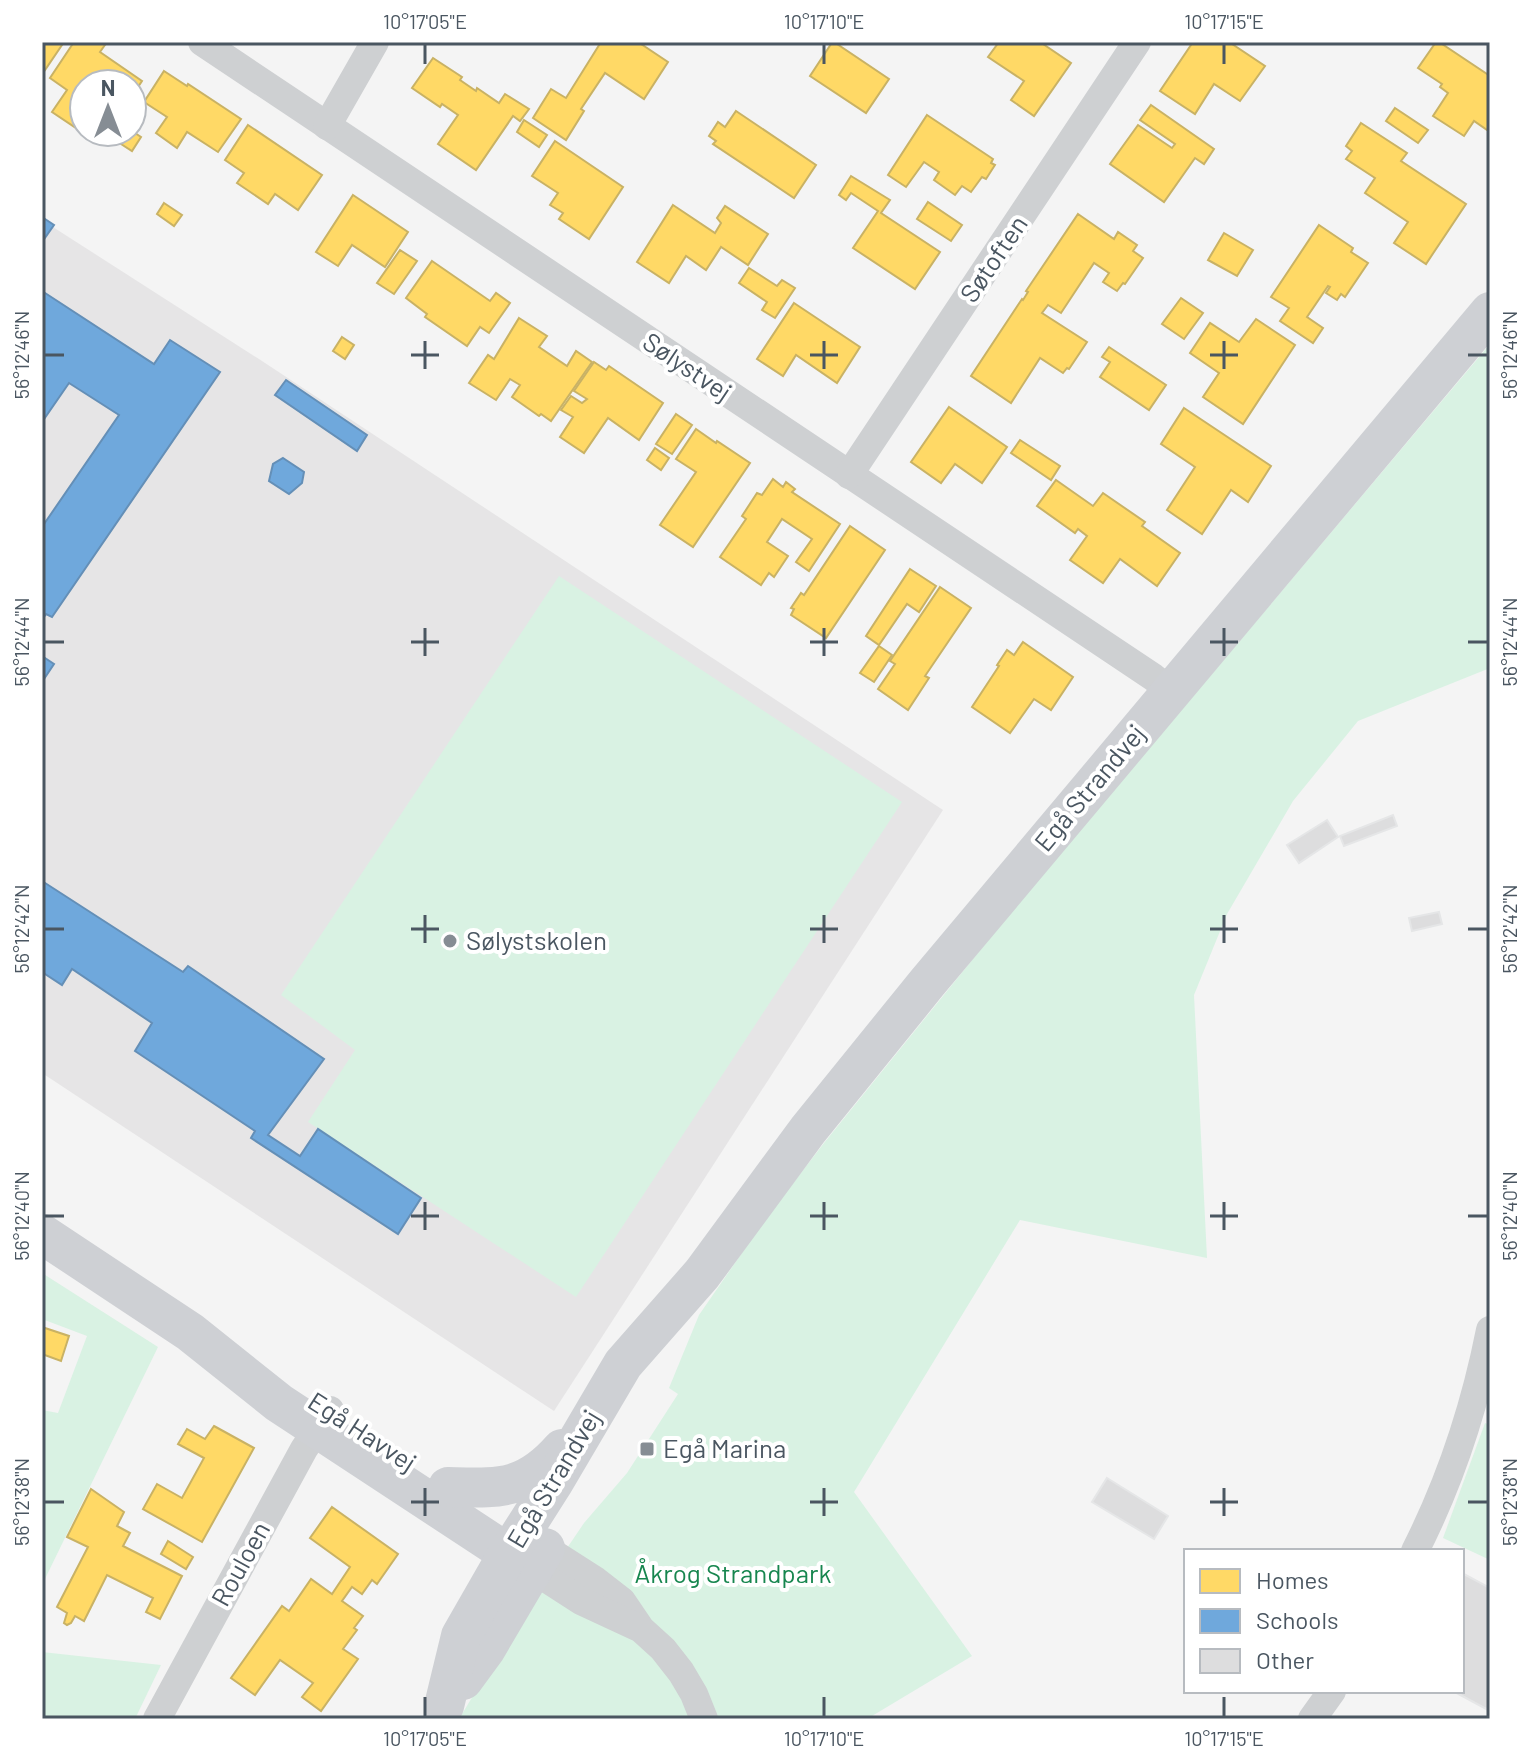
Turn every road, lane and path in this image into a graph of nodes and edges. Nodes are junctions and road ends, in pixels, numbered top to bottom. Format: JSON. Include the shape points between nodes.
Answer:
{"nodes":[{"id":1,"x":202,"y":42,"type":"edge"},
{"id":2,"x":375,"y":42,"type":"edge"},
{"id":3,"x":1137,"y":42,"type":"edge"},
{"id":4,"x":327,"y":126,"type":"junction"},
{"id":5,"x":1490,"y":312,"type":"edge"},
{"id":6,"x":849,"y":475,"type":"junction"},
{"id":7,"x":1172,"y":692,"type":"junction"},
{"id":8,"x":42,"y":1234,"type":"edge"},
{"id":9,"x":702,"y":1274,"type":"junction"},
{"id":10,"x":1490,"y":1330,"type":"edge"},
{"id":11,"x":596,"y":1410,"type":"junction"},
{"id":12,"x":323,"y":1419,"type":"junction"},
{"id":13,"x":448,"y":1487,"type":"junction"},
{"id":14,"x":1416,"y":1549,"type":"edge"},
{"id":15,"x":527,"y":1551,"type":"junction"},
{"id":16,"x":1331,"y":1693,"type":"edge"},
{"id":17,"x":441,"y":1713,"type":"edge"},
{"id":18,"x":157,"y":1719,"type":"edge"},
{"id":19,"x":704,"y":1719,"type":"edge"},
{"id":20,"x":1312,"y":1719,"type":"edge"}],
"edges":[{"from":1,"to":4,"type":"street","name":"Sølystvej"},
{"from":2,"to":4,"type":"street"},
{"from":3,"to":6,"type":"street","name":"Søtoften"},
{"from":4,"to":6,"type":"street","name":"Sølystvej"},
{"from":5,"to":7,"type":"street","name":"Egå Strandvej"},
{"from":6,"to":7,"type":"street","name":"Sølystvej"},
{"from":7,"to":9,"type":"street","name":"Egå Strandvej","via":[[869,1054]]},
{"from":8,"to":12,"type":"street","name":"Egå Havvej","via":[[190,1332],[290,1385]]},
{"from":9,"to":11,"type":"street","name":"Egå Strandvej","via":[[623,1364]]},
{"from":9,"to":15,"type":"street","name":"Egå Strandvej","via":[[569,1509]]},
{"from":10,"to":14,"type":"street","via":[[1451,1468]]},
{"from":11,"to":13,"type":"street","via":[[532,1476],[502,1487]]},
{"from":11,"to":15,"type":"street","name":"Egå Strandvej"},
{"from":12,"to":13,"type":"street","name":"Egå Havvej"},
{"from":12,"to":15,"type":"street","name":"Egå Havvej"},
{"from":12,"to":18,"type":"street","name":"Rouloen"},
{"from":13,"to":15,"type":"street","name":"Egå Havvej"},
{"from":15,"to":17,"type":"street","name":"Egå Strandvej","via":[[461,1636]]},
{"from":15,"to":19,"type":"street","name":"Egå Havvej","via":[[581,1601],[641,1629],[663,1649],[694,1694]]},
{"from":16,"to":20,"type":"street"}]}
